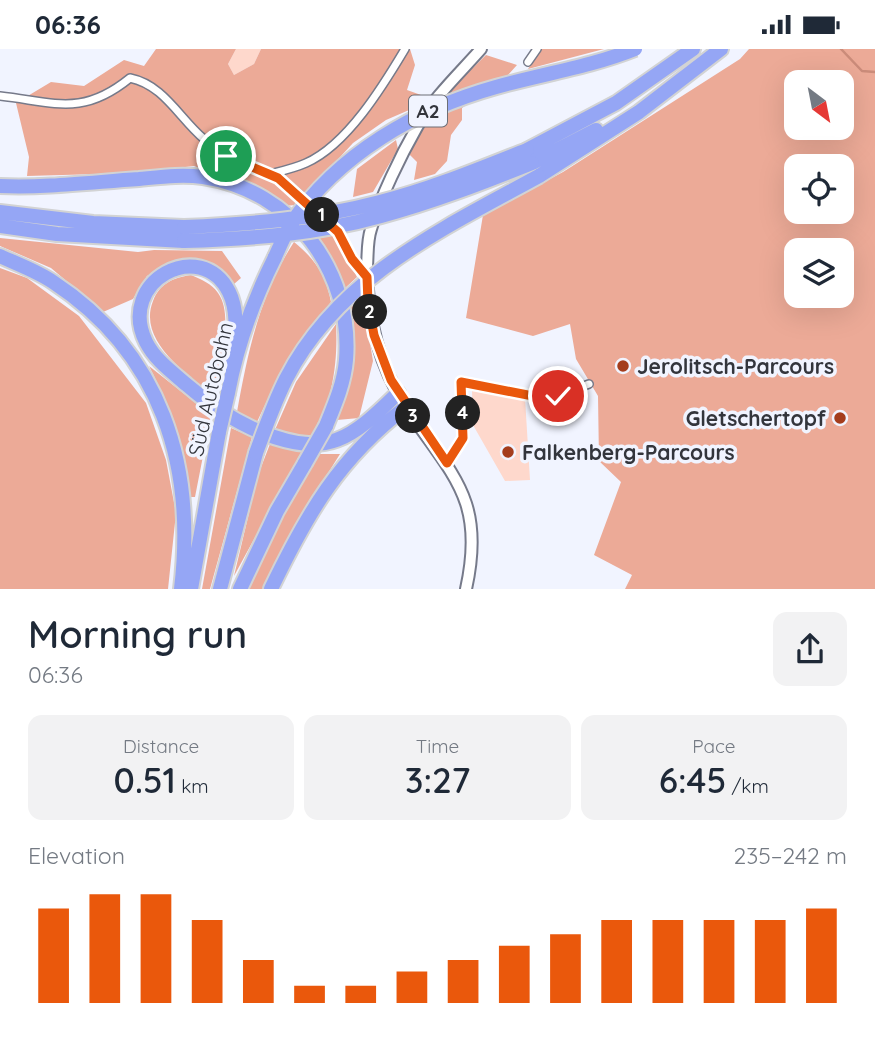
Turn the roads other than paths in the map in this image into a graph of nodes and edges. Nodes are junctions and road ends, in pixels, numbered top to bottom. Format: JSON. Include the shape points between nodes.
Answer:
{"nodes":[{"id":1,"x":405,"y":49,"type":"edge"},
{"id":2,"x":481,"y":49,"type":"edge"},
{"id":3,"x":537,"y":49,"type":"edge"},
{"id":4,"x":635,"y":49,"type":"edge"},
{"id":5,"x":693,"y":49,"type":"edge"},
{"id":6,"x":721,"y":49,"type":"edge"},
{"id":7,"x":528,"y":62,"type":"dead end"},
{"id":8,"x":0,"y":96,"type":"edge"},
{"id":9,"x":533,"y":163,"type":"junction"},
{"id":10,"x":269,"y":175,"type":"junction"},
{"id":11,"x":0,"y":186,"type":"edge"},
{"id":12,"x":0,"y":212,"type":"edge"},
{"id":13,"x":0,"y":226,"type":"edge"},
{"id":14,"x":184,"y":234,"type":"junction"},
{"id":15,"x":0,"y":256,"type":"edge"},
{"id":16,"x":367,"y":277,"type":"junction"},
{"id":17,"x":233,"y":365,"type":"junction"},
{"id":18,"x":589,"y":384,"type":"dead end"},
{"id":19,"x":398,"y":393,"type":"junction"},
{"id":20,"x":406,"y":407,"type":"junction"},
{"id":21,"x":447,"y":463,"type":"junction"},
{"id":22,"x":181,"y":589,"type":"edge"},
{"id":23,"x":191,"y":589,"type":"edge"},
{"id":24,"x":220,"y":589,"type":"edge"},
{"id":25,"x":240,"y":589,"type":"edge"},
{"id":26,"x":271,"y":589,"type":"edge"},
{"id":27,"x":466,"y":589,"type":"edge"}],
"edges":[{"from":1,"to":10,"type":"street","via":[[364,113],[342,137],[308,163]]},
{"from":2,"to":16,"type":"main road","via":[[417,126],[370,230]]},
{"from":3,"to":7,"type":"street"},
{"from":4,"to":17,"type":"highway","name":"Süd Autobahn","number":"A2","bridge":true,"via":[[467,95],[397,127],[351,161],[291,224],[257,293]]},
{"from":5,"to":9,"type":"highway"},
{"from":6,"to":9,"type":"highway","via":[[639,111]]},
{"from":8,"to":10,"type":"street","via":[[74,104],[96,101],[130,78],[145,81],[166,97],[184,122],[226,156]]},
{"from":9,"to":14,"type":"highway","bridge":true,"via":[[378,217],[240,239]]},
{"from":9,"to":24,"type":"highway","bridge":true,"via":[[357,288],[313,337],[287,377],[256,453]]},
{"from":10,"to":16,"type":"street","via":[[288,185],[332,224]]},
{"from":11,"to":25,"type":"highway","bridge":true,"via":[[203,177],[260,196],[298,223],[318,248],[334,278],[346,323],[342,384],[326,426],[277,511]]},
{"from":12,"to":14,"type":"highway"},
{"from":13,"to":14,"type":"highway","via":[[57,233]]},
{"from":15,"to":22,"type":"highway","via":[[51,280],[79,301],[108,328],[162,405],[180,464],[185,520]]},
{"from":16,"to":19,"type":"main road","via":[[374,335]]},
{"from":17,"to":19,"type":"highway","via":[[236,318],[228,291],[208,272],[188,267],[160,275],[141,305],[146,342],[164,365],[198,394],[249,427],[288,442],[327,443],[355,431]]},
{"from":17,"to":23,"type":"highway","name":"Süd Autobahn","number":"A2","bridge":true},
{"from":18,"to":21,"type":"street","via":[[543,398],[461,382],[463,438]]},
{"from":19,"to":20,"type":"main road"},
{"from":20,"to":21,"type":"main road"},
{"from":20,"to":26,"type":"highway","via":[[373,432],[342,465],[316,503]]},
{"from":21,"to":27,"type":"main road","via":[[466,498],[472,526]]}]}
